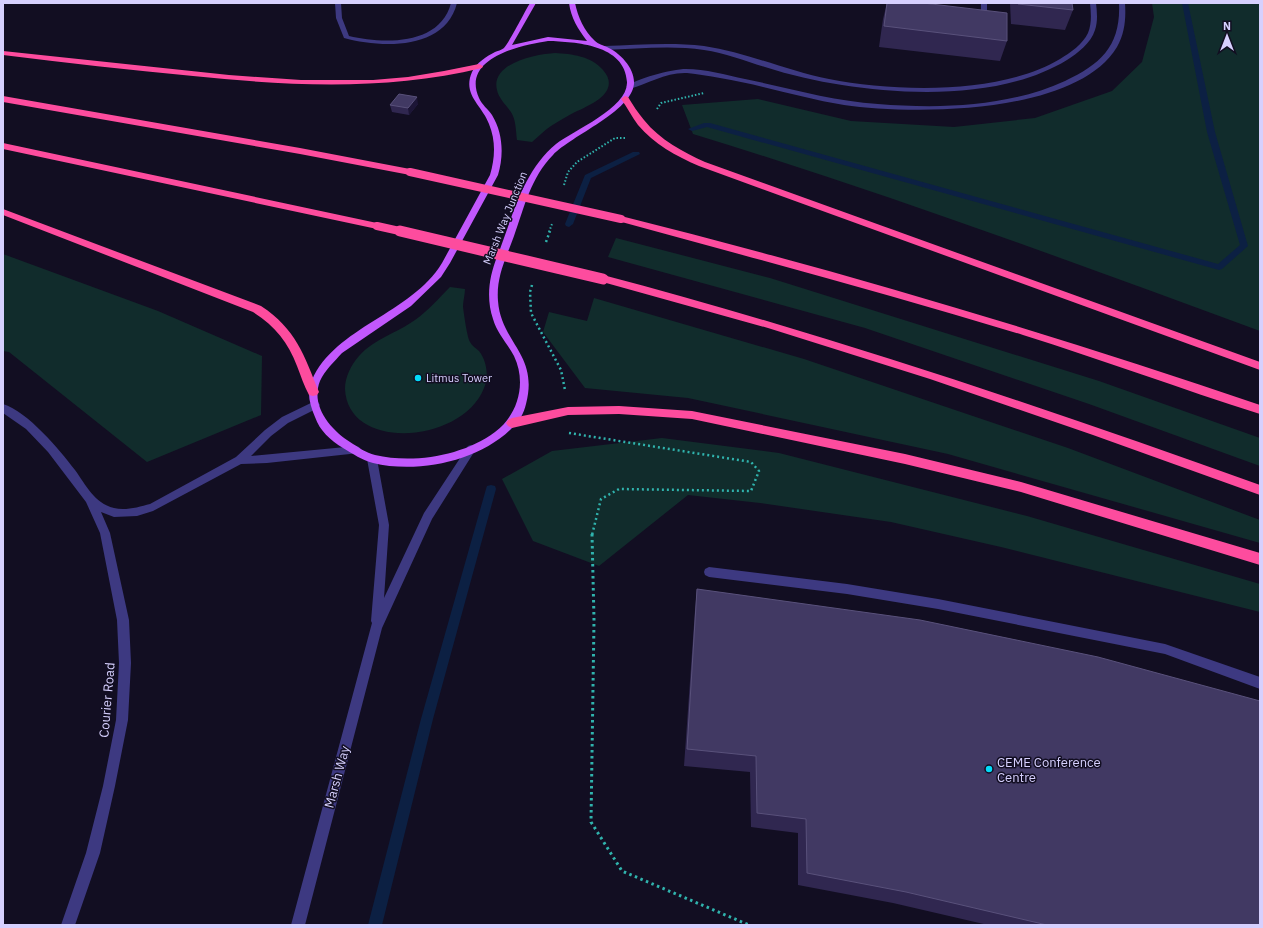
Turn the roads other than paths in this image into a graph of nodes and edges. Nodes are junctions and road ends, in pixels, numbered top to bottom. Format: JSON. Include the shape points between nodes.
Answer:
{"nodes":[{"id":1,"x":338,"y":3,"type":"edge"},
{"id":2,"x":454,"y":3,"type":"edge"},
{"id":3,"x":533,"y":3,"type":"edge"},
{"id":4,"x":572,"y":3,"type":"edge"},
{"id":5,"x":984,"y":3,"type":"edge"},
{"id":6,"x":1093,"y":3,"type":"edge"},
{"id":7,"x":1122,"y":3,"type":"edge"},
{"id":8,"x":984,"y":20,"type":"edge"},
{"id":9,"x":594,"y":44,"type":"junction"},
{"id":10,"x":507,"y":48,"type":"junction"},
{"id":11,"x":604,"y":48,"type":"junction"},
{"id":12,"x":3,"y":53,"type":"edge"},
{"id":13,"x":480,"y":66,"type":"junction"},
{"id":14,"x":629,"y":87,"type":"junction"},
{"id":15,"x":3,"y":99,"type":"edge"},
{"id":16,"x":625,"y":99,"type":"junction"},
{"id":17,"x":3,"y":146,"type":"edge"},
{"id":18,"x":3,"y":212,"type":"edge"},
{"id":19,"x":1260,"y":366,"type":"edge"},
{"id":20,"x":313,"y":392,"type":"junction"},
{"id":21,"x":315,"y":405,"type":"junction"},
{"id":22,"x":3,"y":408,"type":"edge"},
{"id":23,"x":1260,"y":410,"type":"edge"},
{"id":24,"x":512,"y":423,"type":"junction"},
{"id":25,"x":471,"y":449,"type":"junction"},
{"id":26,"x":356,"y":450,"type":"junction"},
{"id":27,"x":372,"y":459,"type":"junction"},
{"id":28,"x":240,"y":460,"type":"junction"},
{"id":29,"x":1260,"y":490,"type":"edge"},
{"id":30,"x":90,"y":500,"type":"junction"},
{"id":31,"x":1260,"y":559,"type":"edge"},
{"id":32,"x":708,"y":572,"type":"dead end"},
{"id":33,"x":376,"y":628,"type":"junction"},
{"id":34,"x":1260,"y":683,"type":"edge"},
{"id":35,"x":68,"y":925,"type":"edge"},
{"id":36,"x":298,"y":925,"type":"edge"}],
"edges":[{"from":1,"to":2,"type":"street","via":[[339,18],[346,37],[384,43],[398,42],[434,32],[448,19]]},
{"from":3,"to":10,"type":"main road"},
{"from":4,"to":9,"type":"main road","via":[[578,24]]},
{"from":5,"to":8,"type":"street"},
{"from":6,"to":11,"type":"street","via":[[1095,20],[1083,46],[1042,72],[1002,83],[921,90],[854,85],[816,78],[716,50],[683,47]]},
{"from":7,"to":14,"type":"street","via":[[1123,22],[1120,37],[1092,70],[1052,90],[993,103],[940,107],[879,106],[817,97],[685,71],[669,73]]},
{"from":9,"to":10,"type":"main road","name":"Marsh Way Junction","via":[[576,40],[548,39]]},
{"from":9,"to":11,"type":"main road","name":"Marsh Way Junction"},
{"from":10,"to":13,"type":"main road","name":"Marsh Way Junction","via":[[489,57]]},
{"from":11,"to":14,"type":"main road","name":"Marsh Way Junction","via":[[624,64],[629,76]]},
{"from":12,"to":13,"type":"highway","via":[[229,78],[324,84],[406,80]]},
{"from":13,"to":20,"type":"main road","name":"Marsh Way Junction","via":[[474,74],[473,90],[479,105],[489,116],[497,136],[497,166],[494,175],[436,278],[392,316],[360,334],[344,347],[320,373]]},
{"from":14,"to":16,"type":"main road","name":"Marsh Way Junction"},
{"from":15,"to":23,"type":"highway","bridge":true,"via":[[292,149],[410,172],[621,219],[759,254],[915,298],[1086,351]]},
{"from":16,"to":19,"type":"highway","via":[[642,124],[659,141],[702,164]]},
{"from":16,"to":24,"type":"main road","name":"Marsh Way Junction","via":[[611,113],[567,139],[546,157],[533,175],[495,274],[494,308],[499,325],[519,356],[523,373],[524,390]]},
{"from":17,"to":29,"type":"highway","bridge":true,"via":[[377,226],[692,301],[898,365],[1159,453]]},
{"from":18,"to":20,"type":"highway","via":[[257,308],[269,315],[292,340]]},
{"from":20,"to":21,"type":"main road","name":"Marsh Way Junction"},
{"from":21,"to":26,"type":"main road","name":"Marsh Way Junction","via":[[322,424],[334,437]]},
{"from":21,"to":28,"type":"street","via":[[279,425]]},
{"from":22,"to":30,"type":"street","name":"Courier Road","via":[[39,435],[55,452]]},
{"from":24,"to":25,"type":"main road","name":"Marsh Way Junction","via":[[493,438]]},
{"from":24,"to":31,"type":"highway","via":[[568,411],[619,410],[692,415],[1021,486]]},
{"from":25,"to":27,"type":"main road","name":"Marsh Way Junction","via":[[431,461],[407,463]]},
{"from":25,"to":33,"type":"street","name":"Marsh Way","via":[[428,516]]},
{"from":26,"to":27,"type":"main road","name":"Marsh Way Junction"},
{"from":26,"to":28,"type":"street","via":[[275,459]]},
{"from":27,"to":33,"type":"street","name":"Marsh Way","via":[[384,525]]},
{"from":28,"to":30,"type":"street","name":"Courier Road","via":[[162,504],[144,510],[114,513]]},
{"from":30,"to":35,"type":"street","name":"Courier Road","via":[[105,533],[118,590],[123,620],[125,663],[122,720],[109,786],[93,853]]},
{"from":32,"to":34,"type":"street","via":[[938,604],[1157,647]]},
{"from":33,"to":36,"type":"street","name":"Marsh Way"}]}
